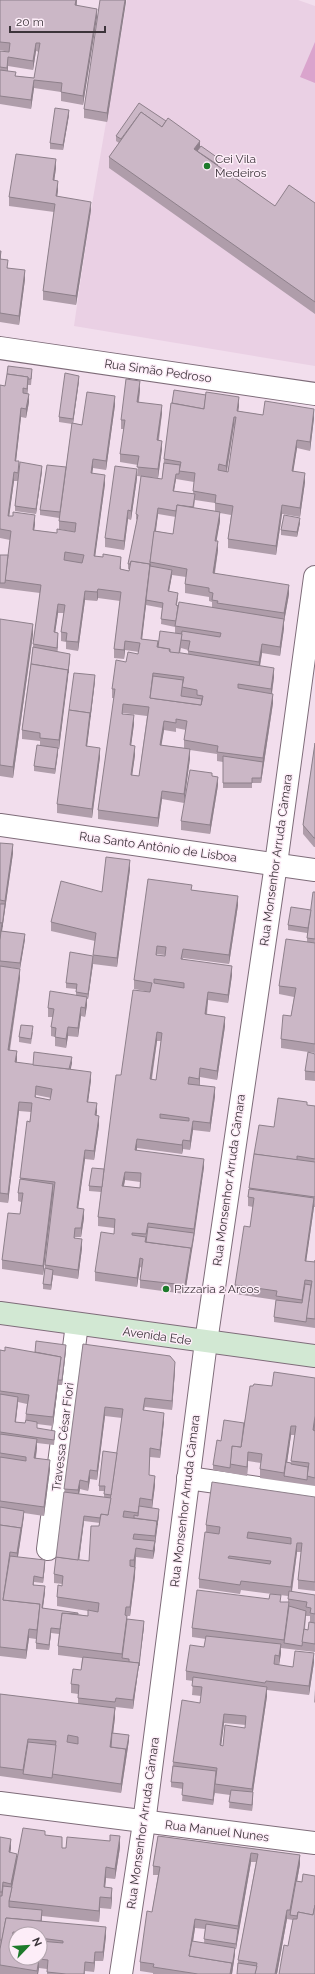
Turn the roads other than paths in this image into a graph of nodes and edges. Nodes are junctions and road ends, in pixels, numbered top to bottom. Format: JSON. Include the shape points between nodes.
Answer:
{"nodes":[{"id":1,"x":0,"y":348,"type":"edge"},
{"id":2,"x":315,"y":394,"type":"edge"},
{"id":3,"x":315,"y":577,"type":"edge"},
{"id":4,"x":0,"y":825,"type":"edge"},
{"id":5,"x":276,"y":864,"type":"junction"},
{"id":6,"x":315,"y":870,"type":"edge"},
{"id":7,"x":0,"y":1313,"type":"edge"},
{"id":8,"x":77,"y":1324,"type":"junction"},
{"id":9,"x":206,"y":1342,"type":"junction"},
{"id":10,"x":315,"y":1356,"type":"edge"},
{"id":11,"x":188,"y":1478,"type":"junction"},
{"id":12,"x":315,"y":1496,"type":"edge"},
{"id":13,"x":48,"y":1550,"type":"dead end"},
{"id":14,"x":0,"y":1803,"type":"edge"},
{"id":15,"x":144,"y":1823,"type":"junction"},
{"id":16,"x":315,"y":1843,"type":"edge"},
{"id":17,"x":121,"y":1974,"type":"edge"}],
"edges":[{"from":1,"to":2,"type":"street","name":"Rua Simão Pedroso"},
{"from":3,"to":5,"type":"street","name":"Rua Monsenhor Arruda Câmara"},
{"from":4,"to":5,"type":"street","name":"Rua Santo Antônio de Lisboa"},
{"from":5,"to":6,"type":"street","name":"Rua Santo Antônio de Lisboa"},
{"from":5,"to":9,"type":"street","name":"Rua Monsenhor Arruda Câmara"},
{"from":7,"to":8,"type":"main road","name":"Avenida Ede"},
{"from":8,"to":9,"type":"main road","name":"Avenida Ede"},
{"from":8,"to":13,"type":"street","name":"Travessa César Fiori"},
{"from":9,"to":10,"type":"main road","name":"Avenida Ede"},
{"from":9,"to":11,"type":"street","name":"Rua Monsenhor Arruda Câmara"},
{"from":11,"to":12,"type":"street"},
{"from":11,"to":15,"type":"street","name":"Rua Monsenhor Arruda Câmara"},
{"from":14,"to":15,"type":"street","name":"Rua Manuel Nunes"},
{"from":15,"to":16,"type":"street","name":"Rua Manuel Nunes"},
{"from":15,"to":17,"type":"street","name":"Rua Monsenhor Arruda Câmara"}]}
